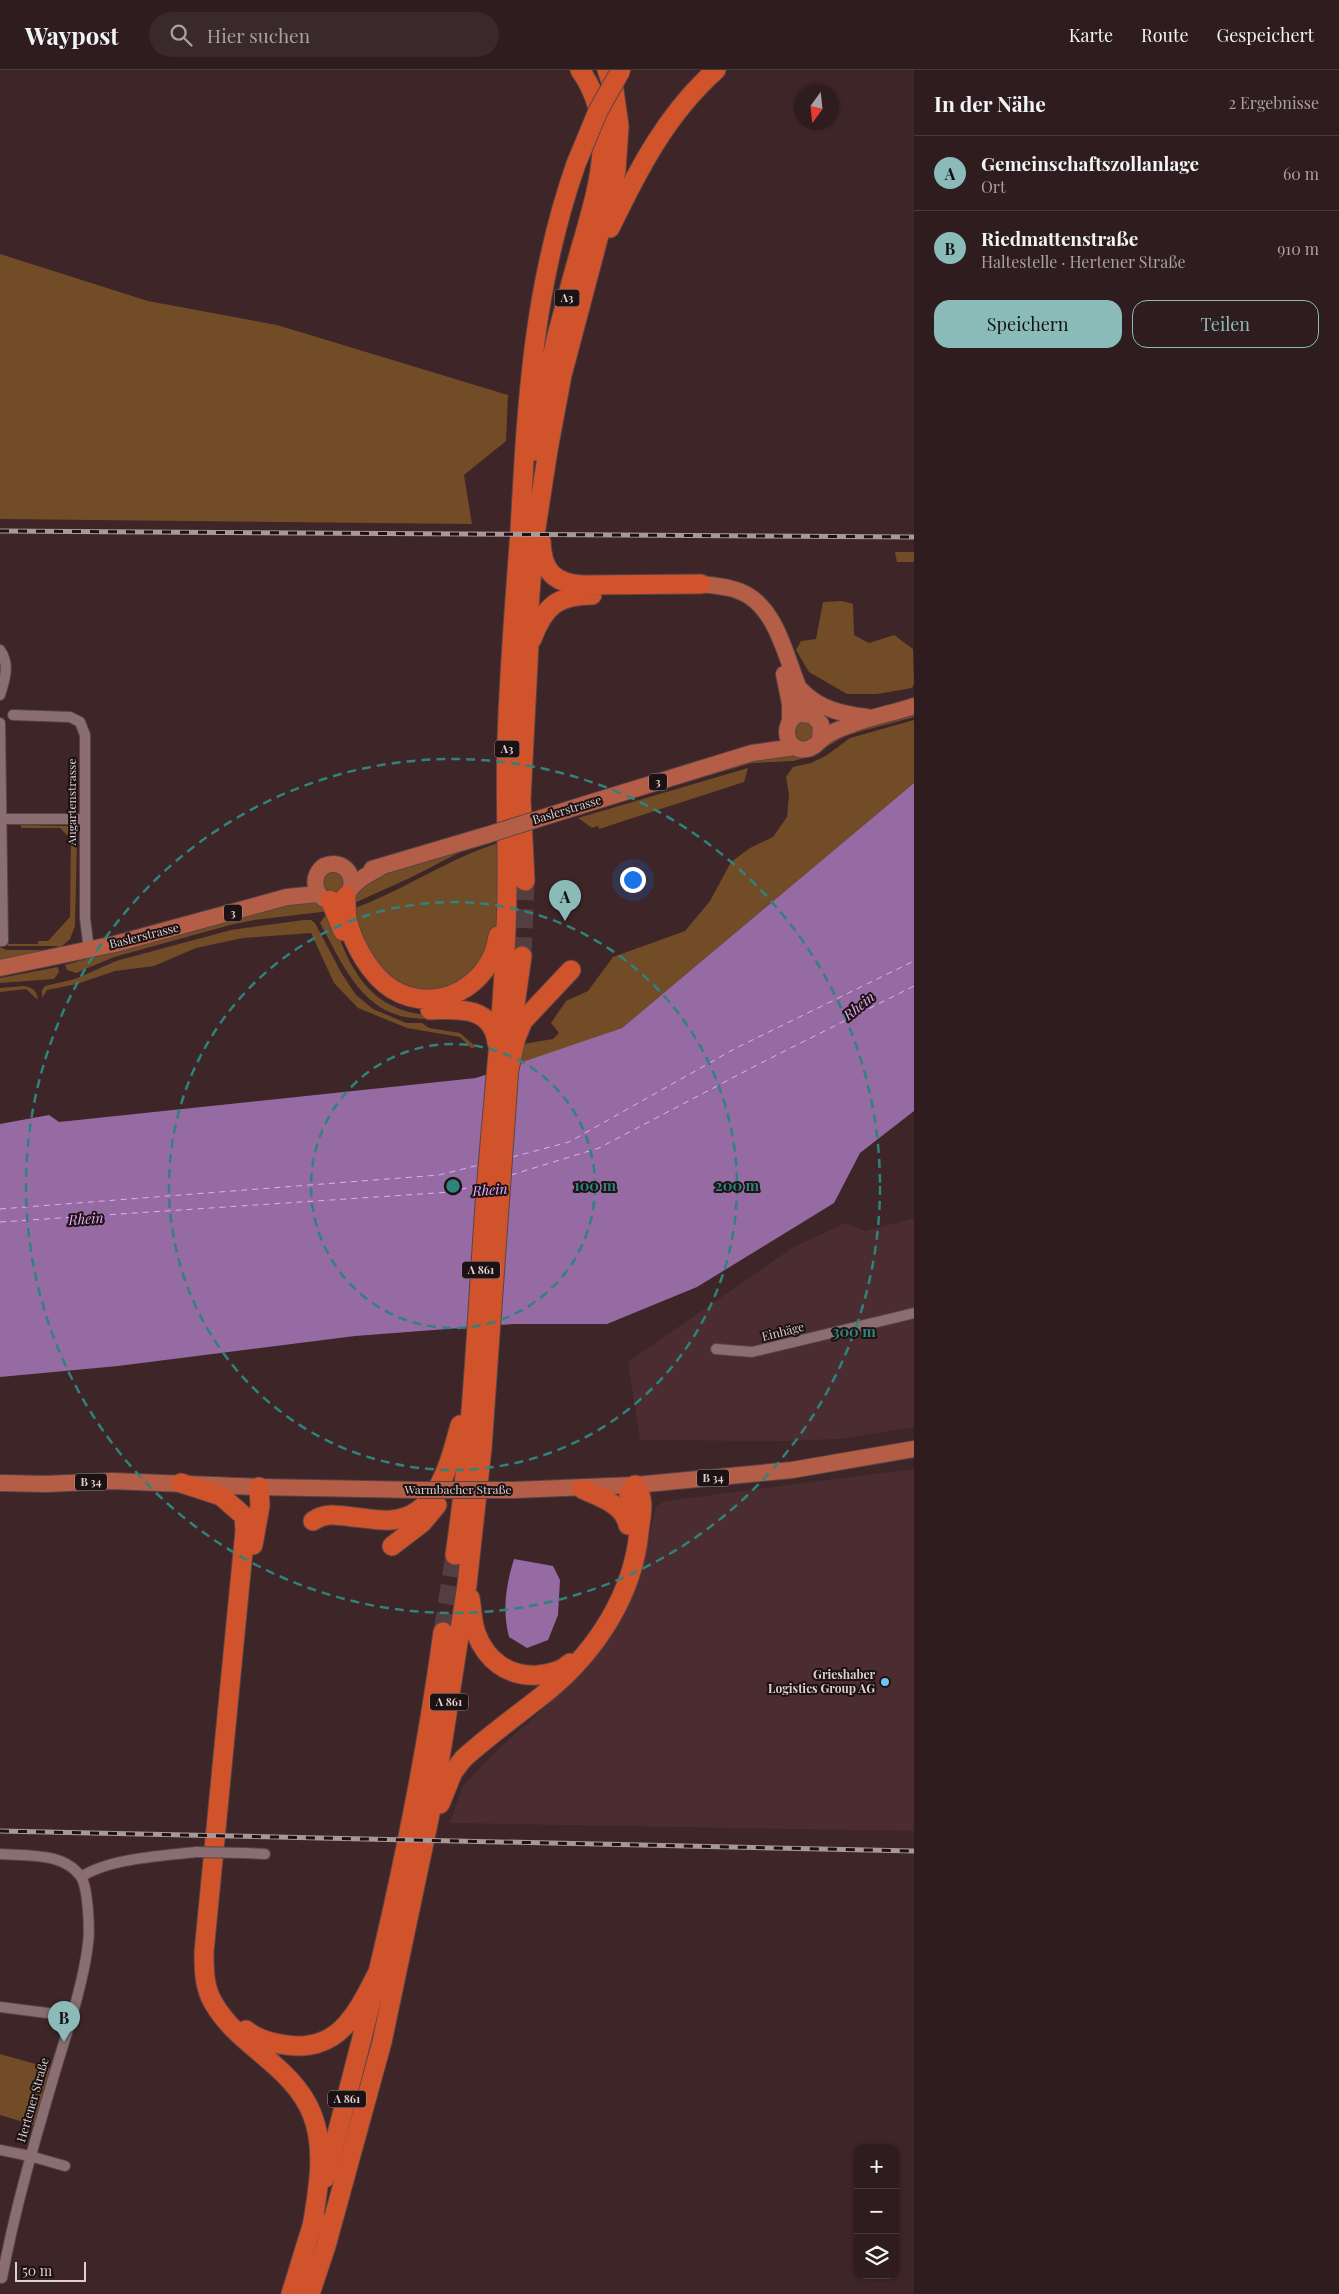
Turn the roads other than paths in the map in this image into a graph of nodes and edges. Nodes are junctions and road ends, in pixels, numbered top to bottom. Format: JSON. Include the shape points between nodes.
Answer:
{"nodes":[{"id":1,"x":580,"y":70,"type":"edge"},
{"id":2,"x":607,"y":70,"type":"edge"},
{"id":3,"x":621,"y":70,"type":"edge"},
{"id":4,"x":716,"y":70,"type":"edge"},
{"id":5,"x":593,"y":262,"type":"junction"},
{"id":6,"x":541,"y":497,"type":"junction"},
{"id":7,"x":520,"y":531,"type":"junction"},
{"id":8,"x":701,"y":590,"type":"junction"},
{"id":9,"x":529,"y":644,"type":"junction"},
{"id":10,"x":0,"y":650,"type":"edge"},
{"id":11,"x":798,"y":687,"type":"junction"},
{"id":12,"x":0,"y":694,"type":"edge"},
{"id":13,"x":914,"y":706,"type":"edge"},
{"id":14,"x":13,"y":715,"type":"dead end"},
{"id":15,"x":815,"y":717,"type":"junction"},
{"id":16,"x":877,"y":718,"type":"junction"},
{"id":17,"x":788,"y":722,"type":"junction"},
{"id":18,"x":0,"y":723,"type":"edge"},
{"id":19,"x":853,"y":724,"type":"junction"},
{"id":20,"x":820,"y":740,"type":"junction"},
{"id":21,"x":770,"y":746,"type":"junction"},
{"id":22,"x":795,"y":747,"type":"junction"},
{"id":23,"x":1,"y":819,"type":"edge"},
{"id":24,"x":84,"y":819,"type":"junction"},
{"id":25,"x":506,"y":845,"type":"junction"},
{"id":26,"x":315,"y":877,"type":"junction"},
{"id":27,"x":526,"y":882,"type":"tunnel mouth"},
{"id":28,"x":339,"y":890,"type":"junction"},
{"id":29,"x":287,"y":897,"type":"junction"},
{"id":30,"x":0,"y":941,"type":"edge"},
{"id":31,"x":89,"y":950,"type":"junction"},
{"id":32,"x":522,"y":956,"type":"tunnel mouth"},
{"id":33,"x":0,"y":968,"type":"edge"},
{"id":34,"x":571,"y":970,"type":"dead end"},
{"id":35,"x":508,"y":1041,"type":"junction"},
{"id":36,"x":493,"y":1191,"type":"junction"},
{"id":37,"x":914,"y":1313,"type":"edge"},
{"id":38,"x":482,"y":1346,"type":"junction"},
{"id":39,"x":716,"y":1349,"type":"dead end"},
{"id":40,"x":474,"y":1376,"type":"junction"},
{"id":41,"x":471,"y":1415,"type":"junction"},
{"id":42,"x":914,"y":1449,"type":"edge"},
{"id":43,"x":465,"y":1458,"type":"junction"},
{"id":44,"x":0,"y":1483,"type":"edge"},
{"id":45,"x":181,"y":1483,"type":"junction"},
{"id":46,"x":635,"y":1485,"type":"junction"},
{"id":47,"x":259,"y":1487,"type":"junction"},
{"id":48,"x":582,"y":1489,"type":"junction"},
{"id":49,"x":454,"y":1495,"type":"dead end"},
{"id":50,"x":244,"y":1516,"type":"junction"},
{"id":51,"x":313,"y":1521,"type":"dead end"},
{"id":52,"x":628,"y":1522,"type":"junction"},
{"id":53,"x":392,"y":1546,"type":"dead end"},
{"id":54,"x":454,"y":1555,"type":"tunnel mouth"},
{"id":55,"x":467,"y":1585,"type":"junction"},
{"id":56,"x":443,"y":1632,"type":"tunnel mouth"},
{"id":57,"x":415,"y":1815,"type":"junction"},
{"id":58,"x":0,"y":1854,"type":"edge"},
{"id":59,"x":265,"y":1854,"type":"dead end"},
{"id":60,"x":81,"y":1877,"type":"junction"},
{"id":61,"x":379,"y":1970,"type":"junction"},
{"id":62,"x":0,"y":2007,"type":"edge"},
{"id":63,"x":71,"y":2016,"type":"junction"},
{"id":64,"x":0,"y":2150,"type":"edge"},
{"id":65,"x":30,"y":2156,"type":"junction"},
{"id":66,"x":65,"y":2166,"type":"dead end"},
{"id":67,"x":312,"y":2227,"type":"junction"},
{"id":68,"x":0,"y":2277,"type":"edge"},
{"id":69,"x":291,"y":2294,"type":"edge"},
{"id":70,"x":310,"y":2294,"type":"edge"}],
"edges":[{"from":1,"to":7,"type":"highway","number":"A3","via":[[600,113],[603,140],[601,170],[548,372]]},
{"from":2,"to":5,"type":"highway","number":"A3","via":[[618,113],[619,143],[616,171]]},
{"from":3,"to":7,"type":"highway","number":"A3","bridge":true,"via":[[598,111],[576,164],[550,249],[536,326],[525,420]]},
{"from":4,"to":5,"type":"highway","number":"A3","via":[[685,102],[652,148]]},
{"from":5,"to":6,"type":"highway","number":"A3","via":[[560,384]]},
{"from":6,"to":8,"type":"highway","via":[[542,555],[549,571],[561,581],[582,585]]},
{"from":6,"to":9,"type":"highway","number":"A3","via":[[531,582]]},
{"from":7,"to":25,"type":"highway","number":"A3","via":[[507,741]]},
{"from":8,"to":9,"type":"highway","via":[[569,597],[552,605],[543,614]]},
{"from":8,"to":11,"type":"main road","via":[[740,592],[760,604],[774,625]]},
{"from":8,"to":17,"type":"main road","via":[[742,603],[769,629],[786,679],[790,704]]},
{"from":9,"to":27,"type":"highway","number":"A3","via":[[521,799]]},
{"from":10,"to":12,"type":"street","via":[[6,660],[6,677]]},
{"from":11,"to":15,"type":"main road","via":[[803,701]]},
{"from":11,"to":16,"type":"main road","via":[[826,708],[841,714]]},
{"from":13,"to":16,"type":"main road"},
{"from":14,"to":24,"type":"street","name":"Augartenstrasse","via":[[70,717],[80,722],[85,735]]},
{"from":15,"to":17,"type":"main road","via":[[803,713]]},
{"from":15,"to":19,"type":"main road"},
{"from":15,"to":20,"type":"main road","via":[[822,730]]},
{"from":16,"to":19,"type":"main road"},
{"from":17,"to":21,"type":"main road"},
{"from":17,"to":22,"type":"main road","via":[[788,740]]},
{"from":18,"to":23,"type":"street"},
{"from":19,"to":20,"type":"main road"},
{"from":20,"to":22,"type":"main road","via":[[809,749]]},
{"from":21,"to":22,"type":"main road","name":"Baslerstrasse","number":"3"},
{"from":21,"to":28,"type":"main road","name":"Baslerstrasse","number":"3","bridge":true,"via":[[381,867]]},
{"from":23,"to":24,"type":"street"},
{"from":23,"to":30,"type":"street","via":[[3,941]]},
{"from":24,"to":31,"type":"street","name":"Augartenstrasse","via":[[85,918]]},
{"from":25,"to":28,"type":"highway","via":[[494,956],[478,980],[442,998],[411,997],[390,988],[382,980],[359,950]]},
{"from":25,"to":35,"type":"highway","number":"A3"},
{"from":26,"to":28,"type":"main road","via":[[316,889]]},
{"from":26,"to":28,"type":"main road","name":"Baslerstrasse","via":[[328,864],[339,864]]},
{"from":26,"to":29,"type":"main road","name":"Baslerstrasse","number":"3"},
{"from":28,"to":29,"type":"main road","name":"Baslerstrasse","number":"3"},
{"from":28,"to":35,"type":"highway","via":[[338,916],[353,959],[379,991],[413,1009],[453,1008],[477,1013],[497,1038]]},
{"from":29,"to":31,"type":"main road","name":"Baslerstrasse","number":"3"},
{"from":31,"to":33,"type":"main road","name":"Baslerstrasse","number":"3"},
{"from":32,"to":35,"type":"highway","number":"A3"},
{"from":34,"to":35,"type":"highway","via":[[526,1015]]},
{"from":35,"to":36,"type":"highway","number":"A3"},
{"from":35,"to":36,"type":"highway","number":"A3","via":[[508,1074]]},
{"from":36,"to":38,"type":"highway","number":"A 861"},
{"from":37,"to":39,"type":"street","name":"Einhäge","via":[[752,1352]]},
{"from":38,"to":40,"type":"highway","number":"A 861"},
{"from":38,"to":55,"type":"highway","number":"A 861","via":[[482,1448]]},
{"from":40,"to":41,"type":"highway","number":"A 861"},
{"from":40,"to":51,"type":"highway","via":[[449,1461],[432,1499],[402,1518],[326,1515]]},
{"from":41,"to":43,"type":"highway","number":"A 861"},
{"from":41,"to":53,"type":"highway","via":[[456,1463],[438,1504],[422,1523]]},
{"from":42,"to":46,"type":"main road","name":"Warmbacher Straße","number":"B 34","via":[[792,1470]]},
{"from":43,"to":49,"type":"highway"},
{"from":43,"to":54,"type":"highway","number":"A 861"},
{"from":44,"to":45,"type":"main road","name":"Warmbacher Straße","number":"B 34"},
{"from":45,"to":47,"type":"main road","name":"Warmbacher Straße","number":"B 34"},
{"from":45,"to":50,"type":"highway","via":[[221,1496]]},
{"from":46,"to":48,"type":"main road","name":"Warmbacher Straße","number":"B 34"},
{"from":46,"to":52,"type":"highway","via":[[629,1494]]},
{"from":46,"to":57,"type":"highway","via":[[642,1502],[638,1546],[631,1575],[608,1622],[571,1670],[463,1758],[447,1784],[439,1807]]},
{"from":47,"to":48,"type":"main road","name":"Warmbacher Straße","number":"B 34","bridge":true},
{"from":47,"to":50,"type":"highway","via":[[246,1504]]},
{"from":47,"to":61,"type":"highway","via":[[260,1506],[215,1896],[210,1954],[213,1984],[220,2004],[251,2034],[277,2044],[303,2046],[325,2041],[345,2027]]},
{"from":48,"to":52,"type":"highway","via":[[612,1503]]},
{"from":50,"to":67,"type":"highway","via":[[204,1952],[205,1980],[213,2003],[228,2023],[298,2087],[312,2115],[319,2148],[318,2192]]},
{"from":52,"to":55,"type":"highway","via":[[630,1554],[626,1574],[611,1606],[581,1652],[567,1666],[549,1674],[528,1676],[510,1672],[495,1663],[475,1632]]},
{"from":55,"to":57,"type":"highway","number":"A 861"},
{"from":56,"to":57,"type":"highway","number":"A 861"},
{"from":57,"to":61,"type":"highway","number":"A 861"},
{"from":57,"to":70,"type":"highway","number":"A 861","via":[[379,2051]]},
{"from":58,"to":60,"type":"street","via":[[52,1858]]},
{"from":59,"to":60,"type":"street","bridge":true,"via":[[196,1852],[140,1858],[95,1869]]},
{"from":60,"to":63,"type":"street","name":"Hertener Straße","via":[[86,1896],[88,1943]]},
{"from":61,"to":67,"type":"highway","number":"A 861"},
{"from":62,"to":63,"type":"street"},
{"from":63,"to":65,"type":"street","name":"Hertener Straße"},
{"from":64,"to":65,"type":"street"},
{"from":65,"to":66,"type":"street","name":"Hertener Straße"},
{"from":65,"to":68,"type":"street","name":"Hertener Straße"},
{"from":67,"to":69,"type":"highway","number":"A 861"}]}
